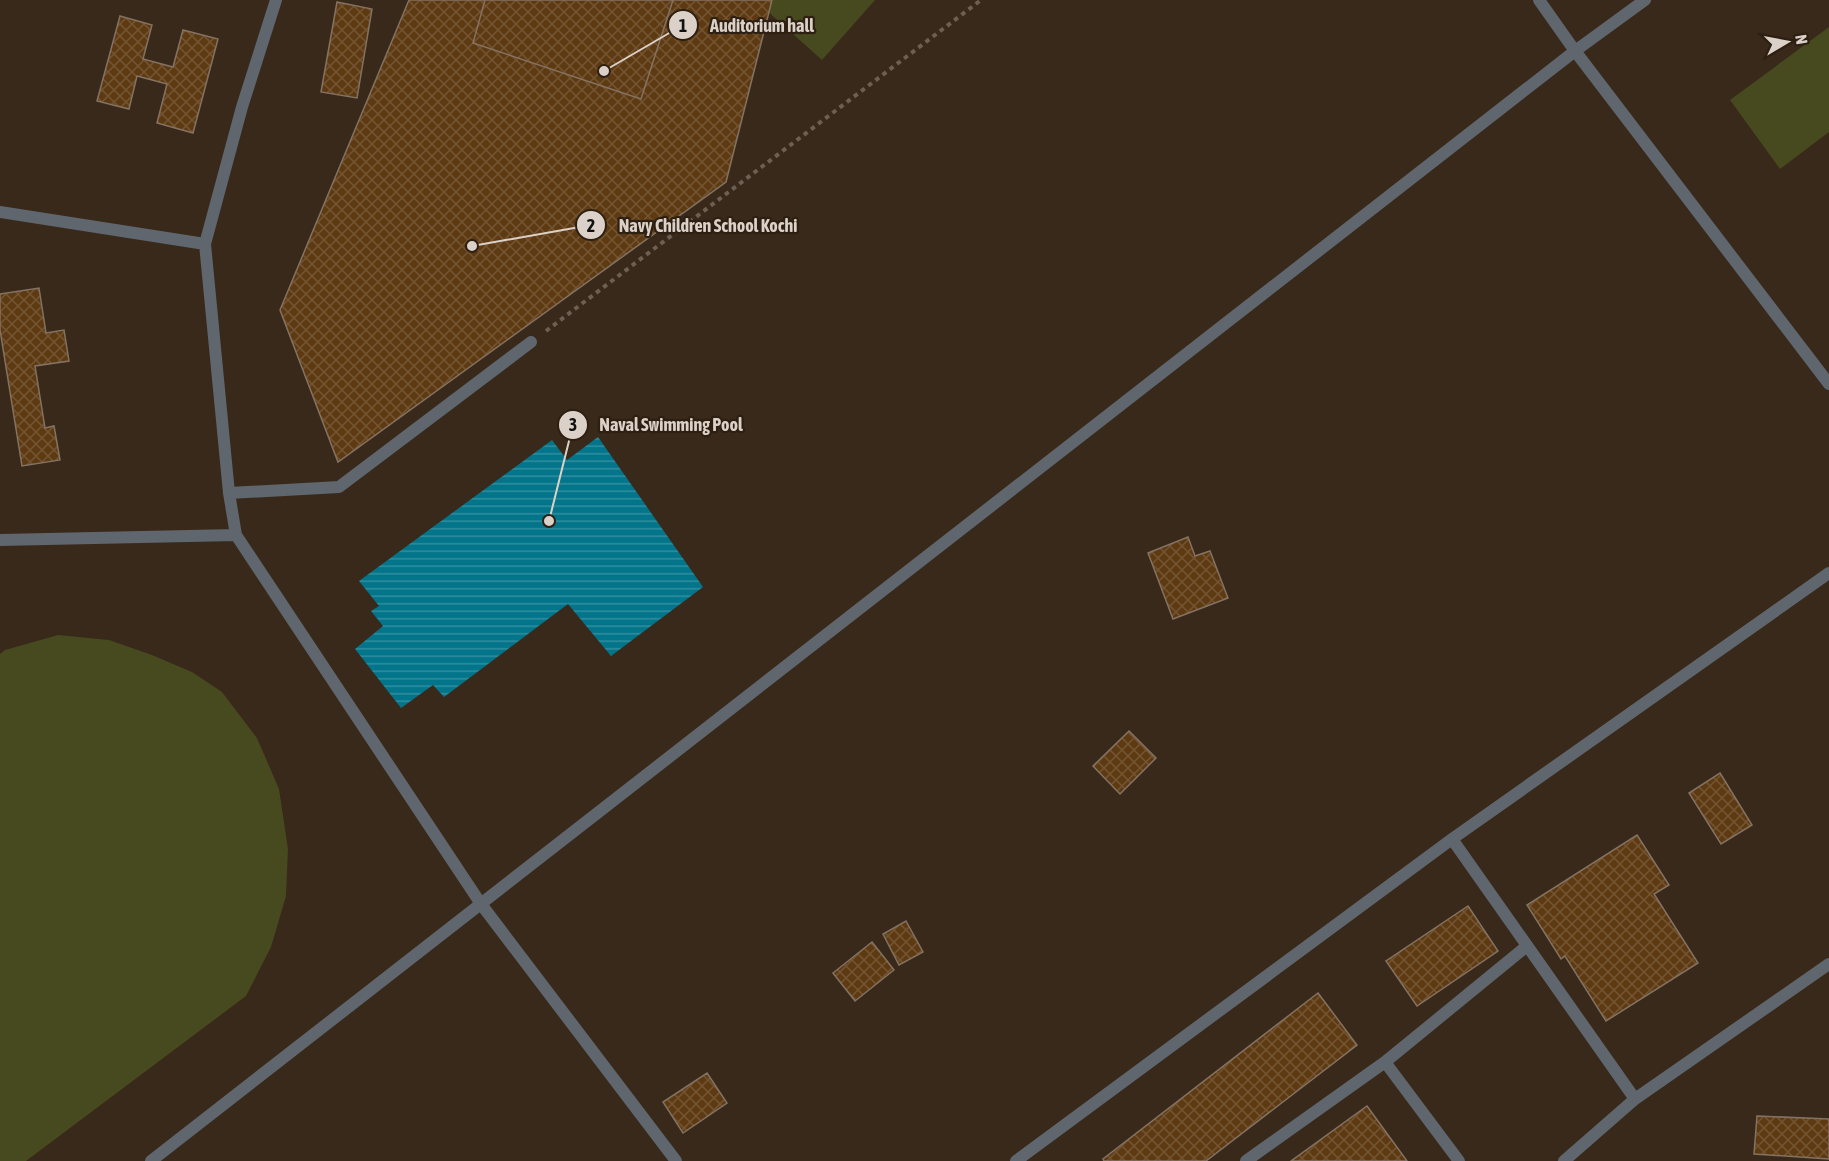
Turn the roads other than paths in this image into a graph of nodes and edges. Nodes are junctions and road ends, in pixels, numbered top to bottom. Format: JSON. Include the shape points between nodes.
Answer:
{"nodes":[{"id":1,"x":276,"y":0,"type":"edge"},
{"id":2,"x":1645,"y":0,"type":"edge"},
{"id":3,"x":1543,"y":1,"type":"edge"},
{"id":4,"x":1575,"y":51,"type":"junction"},
{"id":5,"x":0,"y":213,"type":"edge"},
{"id":6,"x":205,"y":244,"type":"junction"},
{"id":7,"x":531,"y":342,"type":"road end"},
{"id":8,"x":1828,"y":381,"type":"edge"},
{"id":9,"x":229,"y":492,"type":"junction"},
{"id":10,"x":236,"y":535,"type":"junction"},
{"id":11,"x":0,"y":540,"type":"edge"},
{"id":12,"x":1829,"y":573,"type":"edge"},
{"id":13,"x":1452,"y":839,"type":"junction"},
{"id":14,"x":481,"y":904,"type":"junction"},
{"id":15,"x":1527,"y":946,"type":"junction"},
{"id":16,"x":1829,"y":964,"type":"edge"},
{"id":17,"x":1385,"y":1062,"type":"junction"},
{"id":18,"x":1635,"y":1099,"type":"junction"},
{"id":19,"x":151,"y":1161,"type":"edge"},
{"id":20,"x":676,"y":1161,"type":"edge"},
{"id":21,"x":1016,"y":1161,"type":"edge"},
{"id":22,"x":1246,"y":1161,"type":"edge"},
{"id":23,"x":1459,"y":1161,"type":"edge"},
{"id":24,"x":1564,"y":1161,"type":"edge"}],
"edges":[{"from":1,"to":6,"type":"street"},
{"from":2,"to":4,"type":"street"},
{"from":3,"to":4,"type":"street"},
{"from":4,"to":8,"type":"street"},
{"from":4,"to":14,"type":"street"},
{"from":5,"to":6,"type":"street"},
{"from":6,"to":9,"type":"street"},
{"from":7,"to":9,"type":"street","via":[[339,487]]},
{"from":9,"to":10,"type":"street"},
{"from":10,"to":11,"type":"street"},
{"from":10,"to":14,"type":"street"},
{"from":12,"to":13,"type":"street"},
{"from":13,"to":15,"type":"street"},
{"from":13,"to":21,"type":"street"},
{"from":14,"to":19,"type":"street"},
{"from":14,"to":20,"type":"street"},
{"from":15,"to":17,"type":"street"},
{"from":15,"to":18,"type":"street"},
{"from":16,"to":18,"type":"street"},
{"from":17,"to":22,"type":"street"},
{"from":17,"to":23,"type":"street"},
{"from":18,"to":24,"type":"street"}]}
